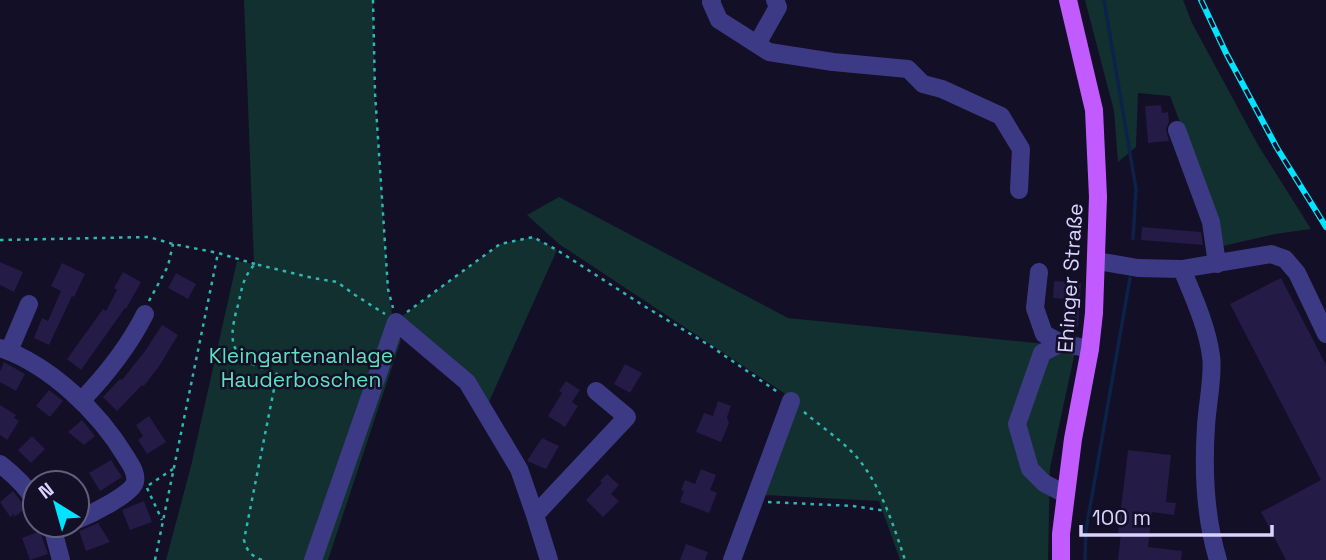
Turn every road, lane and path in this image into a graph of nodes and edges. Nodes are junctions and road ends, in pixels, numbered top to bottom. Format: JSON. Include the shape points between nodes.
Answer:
{"nodes":[{"id":1,"x":373,"y":0,"type":"edge"},
{"id":2,"x":712,"y":0,"type":"edge"},
{"id":3,"x":775,"y":0,"type":"edge"},
{"id":4,"x":1068,"y":0,"type":"edge"},
{"id":5,"x":757,"y":44,"type":"junction"},
{"id":6,"x":1177,"y":130,"type":"dead end"},
{"id":7,"x":1018,"y":190,"type":"dead end"},
{"id":8,"x":0,"y":240,"type":"edge"},
{"id":9,"x":173,"y":244,"type":"junction"},
{"id":10,"x":218,"y":253,"type":"junction"},
{"id":11,"x":1097,"y":261,"type":"junction"},
{"id":12,"x":254,"y":264,"type":"junction"},
{"id":13,"x":1217,"y":264,"type":"junction"},
{"id":14,"x":1182,"y":269,"type":"junction"},
{"id":15,"x":1039,"y":272,"type":"dead end"},
{"id":16,"x":29,"y":304,"type":"dead end"},
{"id":17,"x":145,"y":314,"type":"joint"},
{"id":18,"x":396,"y":322,"type":"junction"},
{"id":19,"x":1326,"y":334,"type":"edge"},
{"id":20,"x":1075,"y":346,"type":"junction"},
{"id":21,"x":5,"y":350,"type":"edge"},
{"id":22,"x":596,"y":391,"type":"dead end"},
{"id":23,"x":81,"y":401,"type":"junction"},
{"id":24,"x":791,"y":401,"type":"junction"},
{"id":25,"x":0,"y":464,"type":"edge"},
{"id":26,"x":174,"y":469,"type":"junction"},
{"id":27,"x":21,"y":483,"type":"edge"},
{"id":28,"x":1065,"y":494,"type":"junction"},
{"id":29,"x":753,"y":502,"type":"junction"},
{"id":30,"x":887,"y":511,"type":"junction"},
{"id":31,"x":91,"y":513,"type":"edge"},
{"id":32,"x":535,"y":516,"type":"junction"},
{"id":33,"x":162,"y":521,"type":"junction"},
{"id":34,"x":57,"y":539,"type":"edge"},
{"id":35,"x":61,"y":560,"type":"edge"},
{"id":36,"x":155,"y":560,"type":"edge"},
{"id":37,"x":262,"y":560,"type":"edge"},
{"id":38,"x":313,"y":560,"type":"edge"},
{"id":39,"x":549,"y":560,"type":"edge"},
{"id":40,"x":732,"y":560,"type":"edge"},
{"id":41,"x":905,"y":560,"type":"edge"},
{"id":42,"x":1061,"y":560,"type":"edge"},
{"id":43,"x":1218,"y":560,"type":"edge"}],
"edges":[{"from":1,"to":18,"type":"path","via":[[388,289]]},
{"from":2,"to":5,"type":"street","via":[[719,20]]},
{"from":3,"to":5,"type":"street","via":[[778,7]]},
{"from":4,"to":11,"type":"main road","name":"Ehinger Straße","via":[[1094,110]]},
{"from":5,"to":7,"type":"street","via":[[769,52],[908,69],[923,84],[1001,116],[1021,149]]},
{"from":6,"to":13,"type":"street","via":[[1211,222]]},
{"from":8,"to":9,"type":"path","via":[[149,237]]},
{"from":9,"to":10,"type":"path"},
{"from":9,"to":17,"type":"path","via":[[168,266]]},
{"from":10,"to":12,"type":"path"},
{"from":10,"to":26,"type":"path"},
{"from":11,"to":14,"type":"street"},
{"from":11,"to":20,"type":"main road","name":"Ehinger Straße","via":[[1094,313]]},
{"from":12,"to":18,"type":"path","via":[[337,282]]},
{"from":12,"to":37,"type":"path","via":[[245,275],[232,344],[240,356],[277,374],[244,540],[247,550]]},
{"from":13,"to":14,"type":"street"},
{"from":13,"to":19,"type":"street","via":[[1271,254],[1285,259],[1297,272]]},
{"from":14,"to":43,"type":"street","via":[[1212,359],[1205,486]]},
{"from":15,"to":20,"type":"street","via":[[1035,308],[1044,334]]},
{"from":16,"to":21,"type":"street"},
{"from":17,"to":23,"type":"street"},
{"from":18,"to":24,"type":"path","via":[[500,244],[533,237]]},
{"from":18,"to":32,"type":"street","via":[[467,382],[519,469]]},
{"from":18,"to":38,"type":"street"},
{"from":20,"to":28,"type":"main road","name":"Ehinger Straße","via":[[1073,439]]},
{"from":20,"to":28,"type":"street","via":[[1042,353],[1017,424],[1030,469]]},
{"from":21,"to":23,"type":"street"},
{"from":22,"to":32,"type":"street","via":[[627,417]]},
{"from":23,"to":31,"type":"street","via":[[135,472],[133,487]]},
{"from":24,"to":29,"type":"street"},
{"from":24,"to":30,"type":"path","via":[[852,453]]},
{"from":25,"to":27,"type":"street"},
{"from":26,"to":33,"type":"path"},
{"from":26,"to":33,"type":"path","via":[[147,487]]},
{"from":28,"to":42,"type":"main road","name":"Ehinger Straße"},
{"from":29,"to":30,"type":"path"},
{"from":29,"to":40,"type":"street"},
{"from":30,"to":41,"type":"path"},
{"from":32,"to":39,"type":"street"},
{"from":33,"to":36,"type":"path"},
{"from":34,"to":35,"type":"street"}]}
